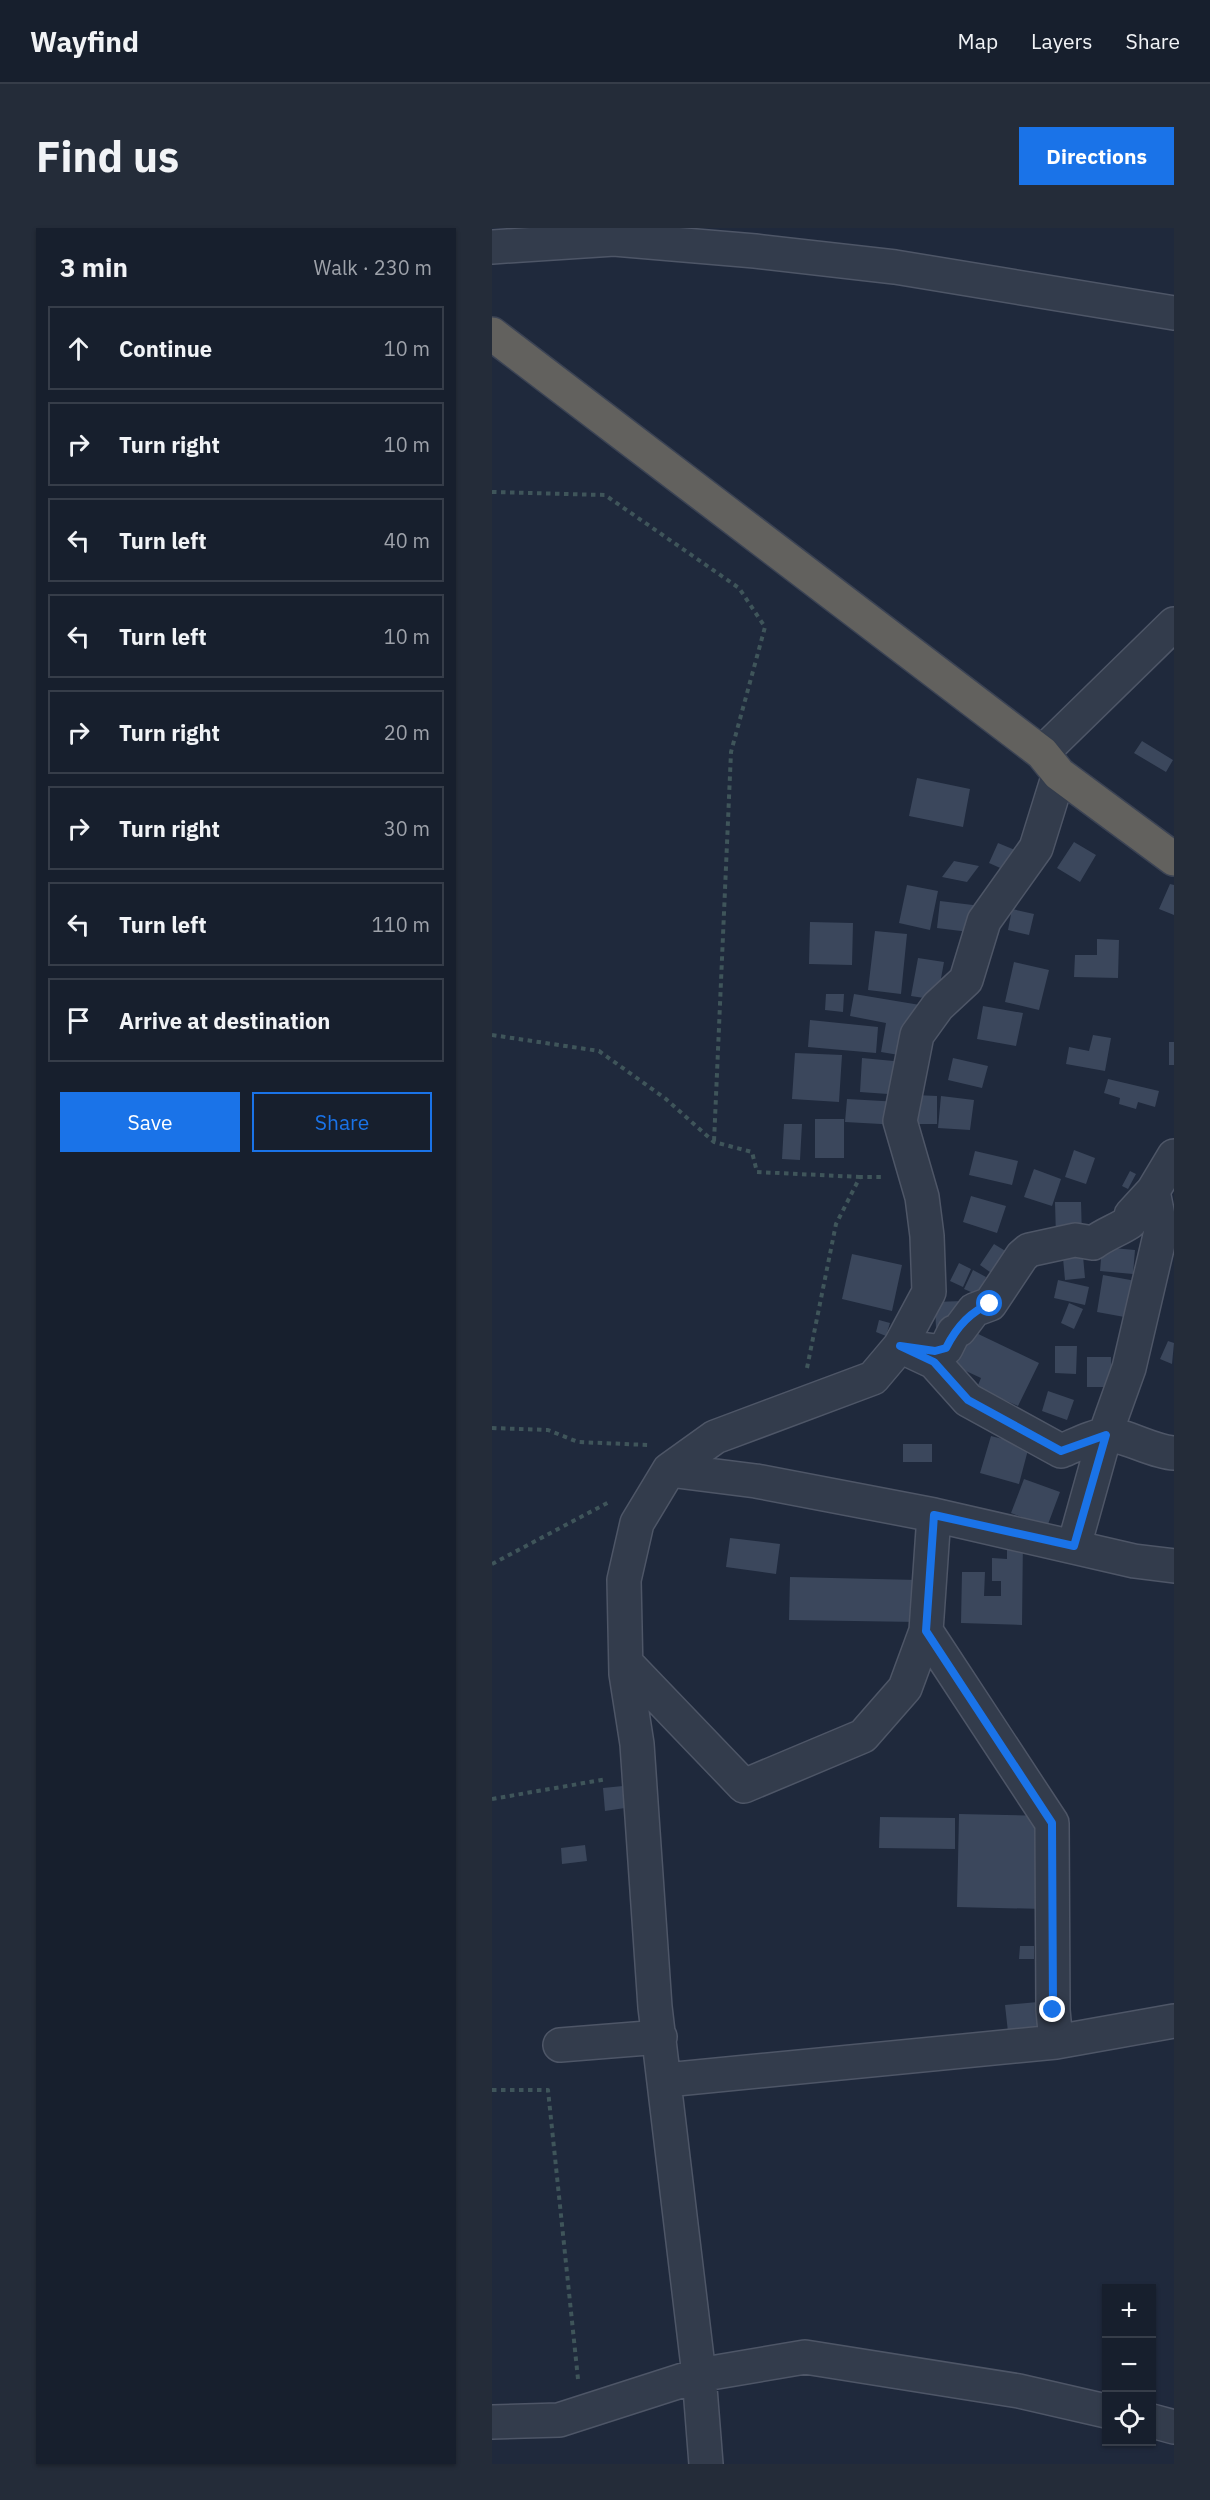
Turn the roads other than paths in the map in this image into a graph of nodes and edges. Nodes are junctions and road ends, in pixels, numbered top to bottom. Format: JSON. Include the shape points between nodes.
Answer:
{"nodes":[{"id":1,"x":492,"y":247,"type":"edge"},
{"id":2,"x":1174,"y":313,"type":"edge"},
{"id":3,"x":492,"y":334,"type":"edge"},
{"id":4,"x":1174,"y":624,"type":"edge"},
{"id":5,"x":1051,"y":763,"type":"junction"},
{"id":6,"x":1174,"y":860,"type":"edge"},
{"id":7,"x":1174,"y":1156,"type":"edge"},
{"id":8,"x":1153,"y":1191,"type":"junction"},
{"id":9,"x":900,"y":1346,"type":"junction"},
{"id":10,"x":1106,"y":1435,"type":"junction"},
{"id":11,"x":1174,"y":1453,"type":"edge"},
{"id":12,"x":669,"y":1470,"type":"junction"},
{"id":13,"x":934,"y":1515,"type":"junction"},
{"id":14,"x":1074,"y":1546,"type":"junction"},
{"id":15,"x":1174,"y":1566,"type":"edge"},
{"id":16,"x":926,"y":1631,"type":"junction"},
{"id":17,"x":626,"y":1663,"type":"junction"},
{"id":18,"x":1174,"y":2020,"type":"edge"},
{"id":19,"x":660,"y":2037,"type":"junction"},
{"id":20,"x":1056,"y":2042,"type":"junction"},
{"id":21,"x":560,"y":2045,"type":"dead end"},
{"id":22,"x":666,"y":2080,"type":"junction"},
{"id":23,"x":699,"y":2375,"type":"junction"},
{"id":24,"x":1102,"y":2410,"type":"edge"},
{"id":25,"x":492,"y":2422,"type":"edge"},
{"id":26,"x":1156,"y":2422,"type":"edge"},
{"id":27,"x":1174,"y":2427,"type":"edge"},
{"id":28,"x":706,"y":2464,"type":"edge"}],
"edges":[{"from":1,"to":2,"type":"street","via":[[615,239],[755,251],[895,267]]},
{"from":3,"to":5,"type":"highway"},
{"from":4,"to":5,"type":"street"},
{"from":5,"to":6,"type":"highway"},
{"from":5,"to":9,"type":"street","via":[[1036,848],[984,921],[966,980],[938,1006],[917,1035],[900,1121],[922,1197],[928,1292]]},
{"from":7,"to":8,"type":"street"},
{"from":8,"to":9,"type":"street","via":[[1131,1215],[1130,1222],[1093,1243],[1076,1239],[1029,1250],[990,1304],[969,1315],[946,1348],[935,1351]]},
{"from":8,"to":10,"type":"street","via":[[1161,1231],[1129,1368]]},
{"from":9,"to":10,"type":"street","via":[[934,1362],[968,1400],[1061,1451]]},
{"from":9,"to":12,"type":"street","via":[[873,1378],[715,1437]]},
{"from":10,"to":11,"type":"street"},
{"from":10,"to":14,"type":"street"},
{"from":12,"to":13,"type":"street","via":[[756,1481]]},
{"from":12,"to":17,"type":"street","via":[[637,1524],[624,1581]]},
{"from":13,"to":14,"type":"street"},
{"from":13,"to":16,"type":"street"},
{"from":14,"to":15,"type":"street"},
{"from":16,"to":17,"type":"street","via":[[905,1688],[863,1736],[744,1786]]},
{"from":16,"to":20,"type":"street","via":[[1052,1823]]},
{"from":17,"to":19,"type":"street","via":[[637,1744]]},
{"from":18,"to":20,"type":"street"},
{"from":19,"to":21,"type":"street"},
{"from":19,"to":22,"type":"street"},
{"from":20,"to":22,"type":"street"},
{"from":22,"to":23,"type":"street"},
{"from":23,"to":24,"type":"street","via":[[805,2357],[1019,2391]]},
{"from":23,"to":25,"type":"street","via":[[559,2420]]},
{"from":23,"to":28,"type":"street"},
{"from":26,"to":27,"type":"street"}]}
